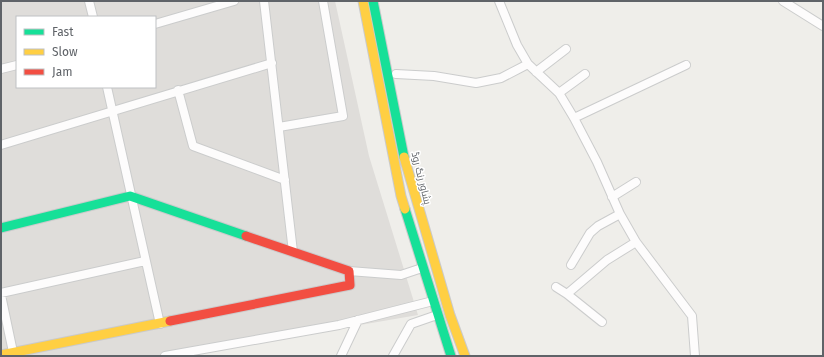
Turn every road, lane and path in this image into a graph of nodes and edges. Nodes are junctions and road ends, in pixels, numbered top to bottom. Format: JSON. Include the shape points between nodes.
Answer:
{"nodes":[{"id":1,"x":89,"y":1,"type":"edge"},
{"id":2,"x":234,"y":1,"type":"edge"},
{"id":3,"x":264,"y":1,"type":"edge"},
{"id":4,"x":323,"y":1,"type":"edge"},
{"id":5,"x":356,"y":1,"type":"edge"},
{"id":6,"x":363,"y":1,"type":"edge"},
{"id":7,"x":373,"y":1,"type":"edge"},
{"id":8,"x":380,"y":1,"type":"edge"},
{"id":9,"x":499,"y":1,"type":"edge"},
{"id":10,"x":783,"y":1,"type":"edge"},
{"id":11,"x":93,"y":16,"type":"edge"},
{"id":12,"x":156,"y":24,"type":"edge"},
{"id":13,"x":823,"y":26,"type":"edge"},
{"id":14,"x":566,"y":49,"type":"dead end"},
{"id":15,"x":272,"y":63,"type":"junction"},
{"id":16,"x":528,"y":64,"type":"junction"},
{"id":17,"x":16,"y":65,"type":"edge"},
{"id":18,"x":686,"y":66,"type":"dead end"},
{"id":19,"x":1,"y":69,"type":"edge"},
{"id":20,"x":536,"y":72,"type":"junction"},
{"id":21,"x":396,"y":74,"type":"junction"},
{"id":22,"x":585,"y":74,"type":"dead end"},
{"id":23,"x":107,"y":88,"type":"edge"},
{"id":24,"x":392,"y":88,"type":"junction"},
{"id":25,"x":178,"y":90,"type":"junction"},
{"id":26,"x":382,"y":92,"type":"junction"},
{"id":27,"x":559,"y":93,"type":"junction"},
{"id":28,"x":112,"y":112,"type":"junction"},
{"id":29,"x":574,"y":118,"type":"junction"},
{"id":30,"x":279,"y":127,"type":"junction"},
{"id":31,"x":1,"y":145,"type":"edge"},
{"id":32,"x":285,"y":180,"type":"junction"},
{"id":33,"x":636,"y":182,"type":"dead end"},
{"id":34,"x":130,"y":196,"type":"junction"},
{"id":35,"x":612,"y":197,"type":"junction"},
{"id":36,"x":620,"y":214,"type":"junction"},
{"id":37,"x":1,"y":228,"type":"edge"},
{"id":38,"x":636,"y":242,"type":"junction"},
{"id":39,"x":294,"y":252,"type":"junction"},
{"id":40,"x":145,"y":261,"type":"junction"},
{"id":41,"x":571,"y":265,"type":"dead end"},
{"id":42,"x":422,"y":268,"type":"junction"},
{"id":43,"x":349,"y":271,"type":"junction"},
{"id":44,"x":556,"y":287,"type":"dead end"},
{"id":45,"x":1,"y":294,"type":"edge"},
{"id":46,"x":568,"y":294,"type":"junction"},
{"id":47,"x":433,"y":301,"type":"junction"},
{"id":48,"x":437,"y":314,"type":"junction"},
{"id":49,"x":358,"y":320,"type":"junction"},
{"id":50,"x":602,"y":322,"type":"dead end"},
{"id":51,"x":160,"y":324,"type":"junction"},
{"id":52,"x":13,"y":352,"type":"junction"},
{"id":53,"x":206,"y":352,"type":"edge"},
{"id":54,"x":1,"y":355,"type":"edge"},
{"id":55,"x":165,"y":356,"type":"edge"},
{"id":56,"x":341,"y":356,"type":"edge"},
{"id":57,"x":393,"y":356,"type":"edge"},
{"id":58,"x":451,"y":356,"type":"edge"},
{"id":59,"x":465,"y":356,"type":"edge"},
{"id":60,"x":695,"y":356,"type":"edge"}],
"edges":[{"from":1,"to":11,"type":"street"},
{"from":2,"to":12,"type":"street"},
{"from":3,"to":15,"type":"street"},
{"from":4,"to":30,"type":"street","via":[[343,116]]},
{"from":5,"to":26,"type":"main road","via":[[374,79]]},
{"from":6,"to":26,"type":"main road"},
{"from":7,"to":24,"type":"main road","name":"پشاور رنگ روڈ"},
{"from":8,"to":21,"type":"main road"},
{"from":9,"to":16,"type":"street","via":[[517,45]]},
{"from":10,"to":13,"type":"street"},
{"from":14,"to":20,"type":"street"},
{"from":15,"to":25,"type":"street"},
{"from":15,"to":30,"type":"street"},
{"from":16,"to":20,"type":"street"},
{"from":16,"to":21,"type":"street","via":[[501,78],[476,82]]},
{"from":17,"to":19,"type":"street"},
{"from":18,"to":29,"type":"street"},
{"from":20,"to":27,"type":"street"},
{"from":21,"to":24,"type":"main road"},
{"from":22,"to":27,"type":"street"},
{"from":23,"to":28,"type":"street"},
{"from":24,"to":59,"type":"main road","name":"پشاور رنگ روڈ","via":[[404,156],[450,315]]},
{"from":25,"to":28,"type":"street"},
{"from":25,"to":32,"type":"street","via":[[193,146]]},
{"from":26,"to":42,"type":"main road","via":[[401,196]]},
{"from":27,"to":29,"type":"street"},
{"from":28,"to":31,"type":"street"},
{"from":28,"to":34,"type":"street"},
{"from":29,"to":35,"type":"street"},
{"from":30,"to":32,"type":"street"},
{"from":32,"to":39,"type":"street"},
{"from":33,"to":35,"type":"street"},
{"from":34,"to":37,"type":"main road"},
{"from":34,"to":39,"type":"main road"},
{"from":34,"to":40,"type":"street"},
{"from":35,"to":36,"type":"street"},
{"from":36,"to":38,"type":"street"},
{"from":36,"to":41,"type":"street","via":[[598,226],[590,234]]},
{"from":38,"to":46,"type":"street","via":[[607,260]]},
{"from":38,"to":60,"type":"street","via":[[692,316]]},
{"from":39,"to":43,"type":"main road"},
{"from":40,"to":45,"type":"street"},
{"from":40,"to":51,"type":"street"},
{"from":42,"to":43,"type":"street","via":[[402,275]]},
{"from":42,"to":47,"type":"main road"},
{"from":43,"to":51,"type":"main road","via":[[350,285]]},
{"from":44,"to":46,"type":"street"},
{"from":45,"to":52,"type":"street"},
{"from":46,"to":50,"type":"street"},
{"from":47,"to":48,"type":"main road"},
{"from":47,"to":49,"type":"street"},
{"from":48,"to":57,"type":"street","via":[[411,324]]},
{"from":48,"to":58,"type":"main road"},
{"from":49,"to":53,"type":"street"},
{"from":49,"to":56,"type":"street"},
{"from":51,"to":52,"type":"main road"},
{"from":52,"to":54,"type":"main road"},
{"from":53,"to":55,"type":"street"}]}
